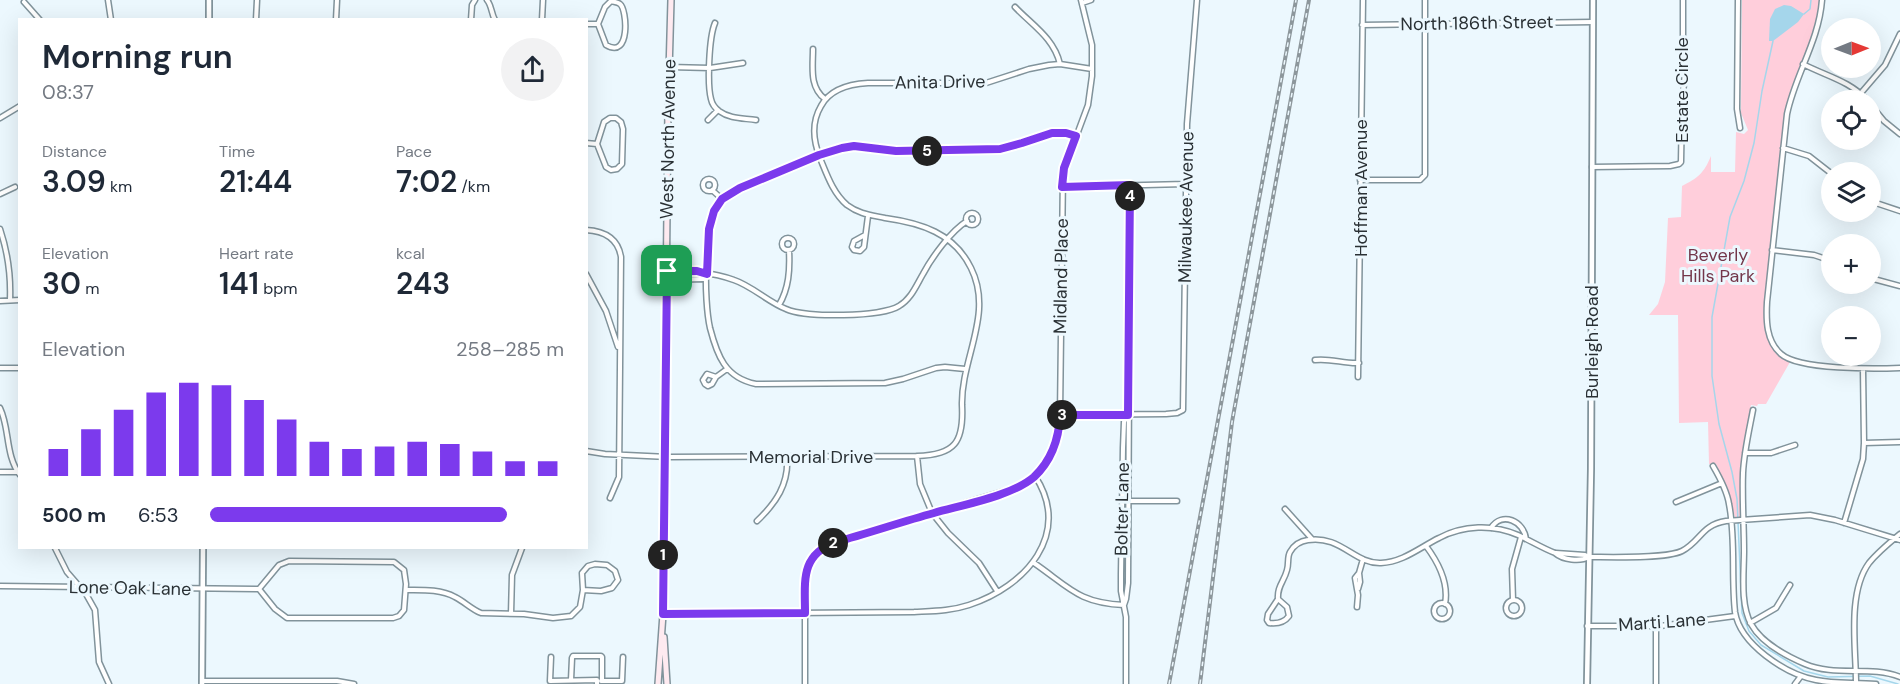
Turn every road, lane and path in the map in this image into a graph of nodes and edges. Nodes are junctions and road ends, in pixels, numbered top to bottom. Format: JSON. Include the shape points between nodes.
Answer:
{"nodes":[{"id":1,"x":108,"y":0,"type":"edge"},
{"id":2,"x":209,"y":0,"type":"edge"},
{"id":3,"x":257,"y":0,"type":"edge"},
{"id":4,"x":336,"y":0,"type":"edge"},
{"id":5,"x":475,"y":0,"type":"edge"},
{"id":6,"x":487,"y":0,"type":"edge"},
{"id":7,"x":543,"y":0,"type":"edge"},
{"id":8,"x":669,"y":0,"type":"edge"},
{"id":9,"x":1091,"y":0,"type":"edge"},
{"id":10,"x":1197,"y":0,"type":"edge"},
{"id":11,"x":1363,"y":0,"type":"edge"},
{"id":12,"x":1425,"y":0,"type":"edge"},
{"id":13,"x":1593,"y":0,"type":"edge"},
{"id":14,"x":1683,"y":0,"type":"edge"},
{"id":15,"x":1738,"y":0,"type":"edge"},
{"id":16,"x":1822,"y":0,"type":"edge"},
{"id":17,"x":24,"y":2,"type":"dead end"},
{"id":18,"x":1082,"y":2,"type":"edge"},
{"id":19,"x":1015,"y":7,"type":"dead end"},
{"id":20,"x":38,"y":18,"type":"edge"},
{"id":21,"x":111,"y":18,"type":"edge"},
{"id":22,"x":209,"y":18,"type":"edge"},
{"id":23,"x":256,"y":18,"type":"edge"},
{"id":24,"x":336,"y":18,"type":"edge"},
{"id":25,"x":471,"y":18,"type":"edge"},
{"id":26,"x":494,"y":18,"type":"edge"},
{"id":27,"x":542,"y":18,"type":"edge"},
{"id":28,"x":1592,"y":22,"type":"junction"},
{"id":29,"x":715,"y":23,"type":"dead end"},
{"id":30,"x":1424,"y":23,"type":"junction"},
{"id":31,"x":588,"y":24,"type":"edge"},
{"id":32,"x":598,"y":24,"type":"junction"},
{"id":33,"x":1362,"y":25,"type":"junction"},
{"id":34,"x":1900,"y":34,"type":"edge"},
{"id":35,"x":813,"y":49,"type":"dead end"},
{"id":36,"x":743,"y":63,"type":"dead end"},
{"id":37,"x":1060,"y":64,"type":"junction"},
{"id":38,"x":1803,"y":64,"type":"junction"},
{"id":39,"x":669,"y":67,"type":"junction"},
{"id":40,"x":710,"y":68,"type":"junction"},
{"id":41,"x":1092,"y":69,"type":"junction"},
{"id":42,"x":1856,"y":90,"type":"edge"},
{"id":43,"x":1864,"y":90,"type":"edge"},
{"id":44,"x":825,"y":99,"type":"junction"},
{"id":45,"x":18,"y":107,"type":"edge"},
{"id":46,"x":718,"y":110,"type":"junction"},
{"id":47,"x":1881,"y":117,"type":"edge"},
{"id":48,"x":0,"y":118,"type":"edge"},
{"id":49,"x":708,"y":120,"type":"dead end"},
{"id":50,"x":756,"y":120,"type":"dead end"},
{"id":51,"x":1740,"y":128,"type":"dead end"},
{"id":52,"x":1900,"y":134,"type":"edge"},
{"id":53,"x":1076,"y":136,"type":"junction"},
{"id":54,"x":588,"y":144,"type":"edge"},
{"id":55,"x":597,"y":144,"type":"junction"},
{"id":56,"x":1783,"y":148,"type":"junction"},
{"id":57,"x":819,"y":155,"type":"junction"},
{"id":58,"x":1821,"y":165,"type":"edge"},
{"id":59,"x":1592,"y":167,"type":"junction"},
{"id":60,"x":1360,"y":180,"type":"junction"},
{"id":61,"x":1186,"y":184,"type":"junction"},
{"id":62,"x":1130,"y":185,"type":"junction"},
{"id":63,"x":15,"y":187,"type":"dead end"},
{"id":64,"x":1062,"y":187,"type":"junction"},
{"id":65,"x":712,"y":190,"type":"dead end"},
{"id":66,"x":0,"y":194,"type":"edge"},
{"id":67,"x":722,"y":199,"type":"junction"},
{"id":68,"x":1881,"y":205,"type":"edge"},
{"id":69,"x":1900,"y":211,"type":"edge"},
{"id":70,"x":868,"y":216,"type":"junction"},
{"id":71,"x":967,"y":221,"type":"dead end"},
{"id":72,"x":0,"y":229,"type":"edge"},
{"id":73,"x":588,"y":230,"type":"edge"},
{"id":74,"x":865,"y":235,"type":"dead end"},
{"id":75,"x":948,"y":239,"type":"junction"},
{"id":76,"x":789,"y":250,"type":"dead end"},
{"id":77,"x":1772,"y":250,"type":"junction"},
{"id":78,"x":1821,"y":257,"type":"edge"},
{"id":79,"x":667,"y":271,"type":"junction"},
{"id":80,"x":707,"y":274,"type":"junction"},
{"id":81,"x":588,"y":278,"type":"edge"},
{"id":82,"x":667,"y":280,"type":"junction"},
{"id":83,"x":1881,"y":281,"type":"edge"},
{"id":84,"x":1900,"y":286,"type":"edge"},
{"id":85,"x":10,"y":300,"type":"junction"},
{"id":86,"x":18,"y":300,"type":"edge"},
{"id":87,"x":0,"y":301,"type":"edge"},
{"id":88,"x":779,"y":305,"type":"junction"},
{"id":89,"x":619,"y":352,"type":"junction"},
{"id":90,"x":1315,"y":360,"type":"dead end"},
{"id":91,"x":1359,"y":363,"type":"junction"},
{"id":92,"x":0,"y":368,"type":"edge"},
{"id":93,"x":18,"y":368,"type":"edge"},
{"id":94,"x":1900,"y":368,"type":"edge"},
{"id":95,"x":727,"y":369,"type":"junction"},
{"id":96,"x":965,"y":369,"type":"junction"},
{"id":97,"x":1863,"y":369,"type":"junction"},
{"id":98,"x":716,"y":377,"type":"dead end"},
{"id":99,"x":1359,"y":377,"type":"dead end"},
{"id":100,"x":0,"y":408,"type":"edge"},
{"id":101,"x":1753,"y":410,"type":"dead end"},
{"id":102,"x":1060,"y":415,"type":"junction"},
{"id":103,"x":1128,"y":415,"type":"junction"},
{"id":104,"x":1900,"y":442,"type":"edge"},
{"id":105,"x":1864,"y":443,"type":"junction"},
{"id":106,"x":1795,"y":445,"type":"dead end"},
{"id":107,"x":588,"y":451,"type":"edge"},
{"id":108,"x":1745,"y":453,"type":"junction"},
{"id":109,"x":619,"y":455,"type":"junction"},
{"id":110,"x":917,"y":456,"type":"junction"},
{"id":111,"x":664,"y":457,"type":"junction"},
{"id":112,"x":787,"y":457,"type":"junction"},
{"id":113,"x":1713,"y":466,"type":"dead end"},
{"id":114,"x":18,"y":471,"type":"edge"},
{"id":115,"x":0,"y":472,"type":"edge"},
{"id":116,"x":18,"y":473,"type":"edge"},
{"id":117,"x":1035,"y":476,"type":"junction"},
{"id":118,"x":1722,"y":483,"type":"junction"},
{"id":119,"x":610,"y":498,"type":"dead end"},
{"id":120,"x":1122,"y":501,"type":"junction"},
{"id":121,"x":1129,"y":501,"type":"junction"},
{"id":122,"x":1177,"y":501,"type":"dead end"},
{"id":123,"x":1676,"y":502,"type":"dead end"},
{"id":124,"x":1285,"y":509,"type":"dead end"},
{"id":125,"x":932,"y":513,"type":"junction"},
{"id":126,"x":1738,"y":520,"type":"junction"},
{"id":127,"x":757,"y":521,"type":"dead end"},
{"id":128,"x":1844,"y":523,"type":"junction"},
{"id":129,"x":1491,"y":528,"type":"junction"},
{"id":130,"x":1900,"y":534,"type":"edge"},
{"id":131,"x":1523,"y":538,"type":"junction"},
{"id":132,"x":1312,"y":539,"type":"junction"},
{"id":133,"x":1897,"y":540,"type":"edge"},
{"id":134,"x":1426,"y":546,"type":"junction"},
{"id":135,"x":55,"y":549,"type":"edge"},
{"id":136,"x":203,"y":549,"type":"edge"},
{"id":137,"x":522,"y":549,"type":"edge"},
{"id":138,"x":1589,"y":557,"type":"junction"},
{"id":139,"x":1363,"y":559,"type":"junction"},
{"id":140,"x":1034,"y":563,"type":"junction"},
{"id":141,"x":1790,"y":585,"type":"dead end"},
{"id":142,"x":0,"y":586,"type":"edge"},
{"id":143,"x":80,"y":587,"type":"junction"},
{"id":144,"x":203,"y":589,"type":"junction"},
{"id":145,"x":260,"y":589,"type":"junction"},
{"id":146,"x":406,"y":590,"type":"junction"},
{"id":147,"x":583,"y":590,"type":"junction"},
{"id":148,"x":997,"y":591,"type":"junction"},
{"id":149,"x":1278,"y":599,"type":"junction"},
{"id":150,"x":1513,"y":600,"type":"junction"},
{"id":151,"x":1445,"y":604,"type":"junction"},
{"id":152,"x":1124,"y":605,"type":"junction"},
{"id":153,"x":1356,"y":607,"type":"dead end"},
{"id":154,"x":805,"y":613,"type":"junction"},
{"id":155,"x":511,"y":614,"type":"junction"},
{"id":156,"x":1736,"y":616,"type":"junction"},
{"id":157,"x":662,"y":617,"type":"junction"},
{"id":158,"x":1750,"y":623,"type":"junction"},
{"id":159,"x":1587,"y":626,"type":"junction"},
{"id":160,"x":1656,"y":627,"type":"junction"},
{"id":161,"x":550,"y":657,"type":"dead end"},
{"id":162,"x":622,"y":657,"type":"dead end"},
{"id":163,"x":1801,"y":676,"type":"junction"},
{"id":164,"x":1900,"y":677,"type":"edge"},
{"id":165,"x":1856,"y":678,"type":"edge"},
{"id":166,"x":571,"y":680,"type":"junction"},
{"id":167,"x":202,"y":682,"type":"edge"},
{"id":168,"x":577,"y":682,"type":"edge"},
{"id":169,"x":599,"y":682,"type":"edge"},
{"id":170,"x":109,"y":684,"type":"edge"},
{"id":171,"x":354,"y":684,"type":"edge"},
{"id":172,"x":658,"y":684,"type":"edge"},
{"id":173,"x":667,"y":684,"type":"edge"},
{"id":174,"x":805,"y":684,"type":"edge"},
{"id":175,"x":1126,"y":684,"type":"edge"},
{"id":176,"x":1587,"y":684,"type":"edge"},
{"id":177,"x":1656,"y":684,"type":"edge"},
{"id":178,"x":1795,"y":684,"type":"edge"},
{"id":179,"x":1876,"y":684,"type":"edge"}],
"edges":[{"from":1,"to":21,"type":"street"},
{"from":2,"to":22,"type":"street"},
{"from":3,"to":23,"type":"street"},
{"from":4,"to":24,"type":"street"},
{"from":5,"to":25,"type":"street"},
{"from":6,"to":26,"type":"street"},
{"from":7,"to":27,"type":"street"},
{"from":8,"to":39,"type":"main road","name":"West North Avenue"},
{"from":9,"to":18,"type":"street"},
{"from":10,"to":61,"type":"street","name":"Milwaukee Avenue"},
{"from":11,"to":33,"type":"street","name":"Hoffman Avenue"},
{"from":12,"to":30,"type":"street"},
{"from":13,"to":28,"type":"street","name":"Burleigh Road"},
{"from":14,"to":59,"type":"street","name":"Estate Circle","via":[[1681,162],[1670,166]]},
{"from":15,"to":51,"type":"street"},
{"from":16,"to":38,"type":"street","via":[[1816,31]]},
{"from":17,"to":20,"type":"street"},
{"from":18,"to":41,"type":"street","name":"Midland Place","via":[[1092,45]]},
{"from":19,"to":37,"type":"street","via":[[1047,38]]},
{"from":28,"to":30,"type":"street","name":"North 186th Street"},
{"from":28,"to":59,"type":"street","name":"Burleigh Road"},
{"from":29,"to":40,"type":"street"},
{"from":30,"to":33,"type":"street","name":"North 186th Street"},
{"from":30,"to":60,"type":"street","via":[[1423,179]]},
{"from":31,"to":32,"type":"street"},
{"from":32,"to":32,"type":"street","via":[[606,45],[619,47],[624,41],[623,6],[611,2]]},
{"from":33,"to":60,"type":"street","name":"Hoffman Avenue"},
{"from":34,"to":43,"type":"street","via":[[1885,65]]},
{"from":35,"to":44,"type":"street","via":[[815,88]]},
{"from":36,"to":40,"type":"street"},
{"from":37,"to":41,"type":"street","name":"Anita Drive"},
{"from":37,"to":44,"type":"street","name":"Anita Drive","via":[[986,83],[858,84]]},
{"from":38,"to":42,"type":"street"},
{"from":38,"to":56,"type":"street","via":[[1788,107]]},
{"from":39,"to":40,"type":"street"},
{"from":39,"to":79,"type":"main road","name":"West North Avenue"},
{"from":40,"to":46,"type":"street","via":[[711,98]]},
{"from":41,"to":53,"type":"street","name":"Midland Place","via":[[1088,105]]},
{"from":44,"to":57,"type":"street","via":[[815,121]]},
{"from":45,"to":48,"type":"street"},
{"from":46,"to":49,"type":"street"},
{"from":46,"to":50,"type":"street","via":[[727,116]]},
{"from":47,"to":52,"type":"street"},
{"from":53,"to":57,"type":"street","via":[[1052,133],[985,150],[890,151],[854,146]]},
{"from":53,"to":64,"type":"street","name":"Midland Place","via":[[1064,168]]},
{"from":54,"to":55,"type":"street"},
{"from":55,"to":55,"type":"street","via":[[606,167],[619,168],[623,158],[621,122],[613,118],[604,122]]},
{"from":56,"to":58,"type":"street","via":[[1809,156]]},
{"from":56,"to":77,"type":"street"},
{"from":57,"to":67,"type":"street"},
{"from":57,"to":70,"type":"street","via":[[837,195]]},
{"from":59,"to":138,"type":"street","name":"Burleigh Road"},
{"from":60,"to":91,"type":"street","name":"Hoffman Avenue"},
{"from":61,"to":62,"type":"street"},
{"from":61,"to":103,"type":"street","name":"Milwaukee Avenue","via":[[1184,406],[1181,412]]},
{"from":62,"to":64,"type":"street"},
{"from":62,"to":103,"type":"street","name":"Bolter Lane"},
{"from":63,"to":66,"type":"street"},
{"from":64,"to":102,"type":"street","name":"Midland Place"},
{"from":65,"to":67,"type":"street"},
{"from":67,"to":80,"type":"street","via":[[709,229]]},
{"from":68,"to":69,"type":"street"},
{"from":70,"to":74,"type":"street"},
{"from":70,"to":75,"type":"street","via":[[919,224]]},
{"from":71,"to":75,"type":"street"},
{"from":72,"to":85,"type":"street","via":[[8,256]]},
{"from":73,"to":89,"type":"street","via":[[605,234],[620,251]]},
{"from":75,"to":88,"type":"street","via":[[909,298],[893,310],[816,314],[798,313]]},
{"from":75,"to":96,"type":"street","via":[[966,259],[978,287],[978,320]]},
{"from":76,"to":88,"type":"street","via":[[789,276]]},
{"from":77,"to":78,"type":"street"},
{"from":77,"to":97,"type":"street","via":[[1767,324],[1777,350],[1799,362]]},
{"from":79,"to":80,"type":"street"},
{"from":79,"to":82,"type":"main road","name":"West North Avenue"},
{"from":80,"to":82,"type":"street","via":[[703,279]]},
{"from":80,"to":88,"type":"street","via":[[738,281]]},
{"from":80,"to":95,"type":"street","via":[[709,323]]},
{"from":81,"to":89,"type":"street","via":[[606,311]]},
{"from":82,"to":111,"type":"main road","name":"West North Avenue"},
{"from":83,"to":84,"type":"street"},
{"from":85,"to":86,"type":"street"},
{"from":85,"to":87,"type":"street"},
{"from":89,"to":109,"type":"street"},
{"from":90,"to":91,"type":"street"},
{"from":91,"to":99,"type":"street","name":"Hoffman Avenue"},
{"from":92,"to":93,"type":"street"},
{"from":94,"to":97,"type":"street"},
{"from":95,"to":96,"type":"street","via":[[748,382],[762,384],[885,383],[936,368]]},
{"from":95,"to":98,"type":"street"},
{"from":96,"to":110,"type":"street","name":"Memorial Drive","via":[[963,425],[954,443],[942,453]]},
{"from":97,"to":105,"type":"street"},
{"from":100,"to":114,"type":"street","via":[[10,455]]},
{"from":101,"to":108,"type":"street"},
{"from":102,"to":103,"type":"street"},
{"from":102,"to":117,"type":"street","name":"Midland Place","via":[[1055,446]]},
{"from":103,"to":120,"type":"street","name":"Bolter Lane","via":[[1124,422]]},
{"from":103,"to":121,"type":"street","name":"Bolter Lane"},
{"from":104,"to":105,"type":"street"},
{"from":105,"to":128,"type":"street","via":[[1860,473]]},
{"from":106,"to":108,"type":"street","via":[[1771,453]]},
{"from":107,"to":109,"type":"street","name":"Memorial Drive"},
{"from":108,"to":126,"type":"street"},
{"from":109,"to":111,"type":"street","name":"Memorial Drive"},
{"from":109,"to":119,"type":"street","via":[[618,483]]},
{"from":110,"to":112,"type":"street","name":"Memorial Drive"},
{"from":110,"to":125,"type":"street","via":[[920,484]]},
{"from":111,"to":112,"type":"street","name":"Memorial Drive"},
{"from":111,"to":157,"type":"main road","name":"West North Avenue"},
{"from":112,"to":127,"type":"street","via":[[782,491]]},
{"from":113,"to":118,"type":"street"},
{"from":115,"to":116,"type":"street"},
{"from":117,"to":125,"type":"street","via":[[1008,491]]},
{"from":117,"to":140,"type":"street","via":[[1047,501],[1049,521]]},
{"from":118,"to":123,"type":"street"},
{"from":118,"to":126,"type":"street"},
{"from":120,"to":121,"type":"street"},
{"from":120,"to":152,"type":"street","name":"Bolter Lane"},
{"from":121,"to":122,"type":"street"},
{"from":121,"to":152,"type":"street","name":"Bolter Lane"},
{"from":124,"to":132,"type":"street"},
{"from":125,"to":148,"type":"street","via":[[979,563]]},
{"from":125,"to":154,"type":"street","via":[[820,549],[806,572]]},
{"from":126,"to":128,"type":"street","via":[[1810,515]]},
{"from":126,"to":138,"type":"street","via":[[1708,527],[1676,554]]},
{"from":126,"to":156,"type":"street"},
{"from":126,"to":158,"type":"street"},
{"from":128,"to":133,"type":"street"},
{"from":129,"to":131,"type":"street"},
{"from":129,"to":131,"type":"street","via":[[1498,520],[1514,520],[1522,527]]},
{"from":129,"to":134,"type":"street","via":[[1458,530]]},
{"from":130,"to":133,"type":"street"},
{"from":131,"to":138,"type":"street","via":[[1559,556],[1586,560]]},
{"from":131,"to":150,"type":"street","via":[[1512,569]]},
{"from":132,"to":139,"type":"street","via":[[1334,542]]},
{"from":132,"to":149,"type":"street","via":[[1303,541],[1289,555],[1288,568],[1277,590]]},
{"from":133,"to":165,"type":"street","via":[[1869,564],[1859,584]]},
{"from":134,"to":139,"type":"street","via":[[1390,561]]},
{"from":134,"to":151,"type":"street","via":[[1442,574]]},
{"from":135,"to":143,"type":"street"},
{"from":136,"to":144,"type":"street"},
{"from":137,"to":155,"type":"street","via":[[512,575]]},
{"from":138,"to":159,"type":"street","name":"Burleigh Road"},
{"from":139,"to":153,"type":"street","via":[[1355,578]]},
{"from":140,"to":148,"type":"street"},
{"from":140,"to":152,"type":"street","via":[[1078,596],[1097,603]]},
{"from":141,"to":158,"type":"street","via":[[1776,608]]},
{"from":142,"to":143,"type":"street","name":"Lone Oak Lane"},
{"from":143,"to":144,"type":"street","name":"Lone Oak Lane"},
{"from":143,"to":170,"type":"street","via":[[95,610],[99,662]]},
{"from":144,"to":145,"type":"street","name":"Lone Oak Lane"},
{"from":144,"to":167,"type":"street"},
{"from":145,"to":146,"type":"street","via":[[282,563],[307,561],[394,562],[404,570]]},
{"from":145,"to":146,"type":"street","via":[[283,616],[365,619],[399,615],[404,610]]},
{"from":146,"to":155,"type":"street","via":[[454,596],[481,613]]},
{"from":147,"to":147,"type":"street","via":[[612,588],[618,580],[615,571],[607,565],[588,566],[582,573]]},
{"from":147,"to":155,"type":"street","via":[[580,607],[571,616]]},
{"from":148,"to":154,"type":"street","via":[[976,603],[948,610]]},
{"from":149,"to":149,"type":"street","via":[[1287,607],[1289,616],[1281,623],[1269,623],[1268,614]]},
{"from":150,"to":150,"type":"street","via":[[1506,609],[1514,616],[1522,608]]},
{"from":151,"to":151,"type":"street","via":[[1449,615],[1438,618],[1436,606]]},
{"from":152,"to":175,"type":"street","name":"Bolter Lane"},
{"from":154,"to":157,"type":"street"},
{"from":154,"to":174,"type":"street"},
{"from":156,"to":160,"type":"street","name":"Marti Lane"},
{"from":156,"to":163,"type":"street","via":[[1752,644]]},
{"from":157,"to":172,"type":"main road","name":"West North Avenue"},
{"from":157,"to":173,"type":"main road","name":"West North Avenue"},
{"from":158,"to":165,"type":"street","via":[[1767,642],[1805,664]]},
{"from":159,"to":160,"type":"street","name":"Marti Lane"},
{"from":159,"to":176,"type":"street","name":"Burleigh Road"},
{"from":160,"to":177,"type":"street"},
{"from":161,"to":166,"type":"street","via":[[550,681]]},
{"from":162,"to":169,"type":"street","via":[[622,681]]},
{"from":163,"to":165,"type":"street","via":[[1824,681]]},
{"from":163,"to":178,"type":"street"},
{"from":164,"to":165,"type":"street","via":[[1880,671]]},
{"from":165,"to":179,"type":"street"},
{"from":166,"to":168,"type":"street"},
{"from":166,"to":169,"type":"street","via":[[573,656],[601,656]]},
{"from":167,"to":171,"type":"street"},
{"from":168,"to":169,"type":"street"}]}
